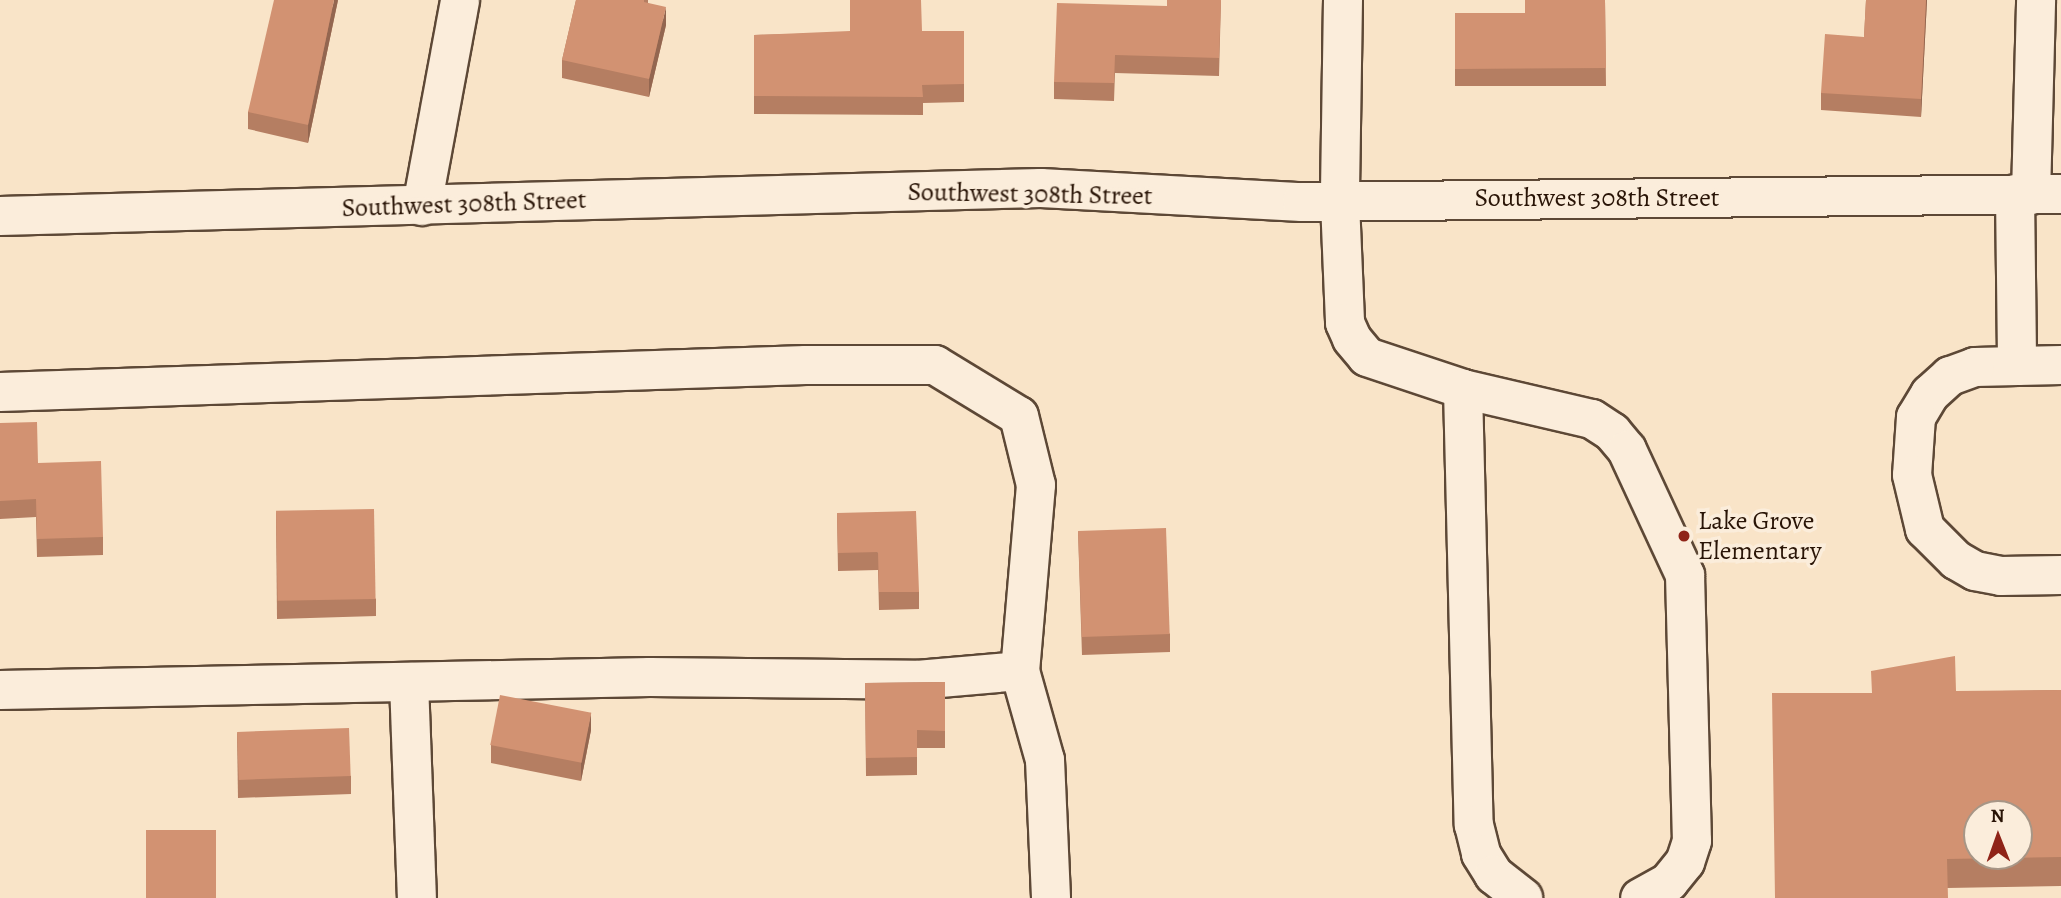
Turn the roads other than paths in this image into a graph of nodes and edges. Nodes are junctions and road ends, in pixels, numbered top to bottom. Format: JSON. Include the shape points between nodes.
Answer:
{"nodes":[{"id":1,"x":460,"y":0,"type":"edge"},
{"id":2,"x":1343,"y":0,"type":"edge"},
{"id":3,"x":2036,"y":0,"type":"edge"},
{"id":4,"x":2036,"y":194,"type":"edge"},
{"id":5,"x":1340,"y":202,"type":"junction"},
{"id":6,"x":422,"y":206,"type":"junction"},
{"id":7,"x":0,"y":216,"type":"edge"},
{"id":8,"x":2061,"y":365,"type":"edge"},
{"id":9,"x":2017,"y":366,"type":"junction"},
{"id":10,"x":1463,"y":389,"type":"junction"},
{"id":11,"x":0,"y":392,"type":"edge"},
{"id":12,"x":2061,"y":575,"type":"edge"},
{"id":13,"x":1020,"y":671,"type":"junction"},
{"id":14,"x":409,"y":682,"type":"junction"},
{"id":15,"x":0,"y":690,"type":"edge"},
{"id":16,"x":417,"y":898,"type":"edge"},
{"id":17,"x":1051,"y":898,"type":"edge"},
{"id":18,"x":1523,"y":898,"type":"edge"},
{"id":19,"x":1640,"y":898,"type":"edge"}],
"edges":[{"from":1,"to":6,"type":"street"},
{"from":2,"to":5,"type":"street"},
{"from":3,"to":4,"type":"street"},
{"from":4,"to":5,"type":"street","name":"Southwest 308th Street"},
{"from":4,"to":9,"type":"street"},
{"from":5,"to":6,"type":"street","name":"Southwest 308th Street","via":[[1041,188]]},
{"from":5,"to":10,"type":"street","via":[[1345,313],[1352,339],[1367,357]]},
{"from":6,"to":7,"type":"street","name":"Southwest 308th Street"},
{"from":8,"to":9,"type":"street"},
{"from":9,"to":12,"type":"street","via":[[1975,367],[1950,376],[1930,394],[1916,417],[1912,444],[1917,504],[1925,528],[1956,560],[1975,571],[2001,576]]},
{"from":10,"to":18,"type":"street","via":[[1474,825],[1480,854],[1494,875]]},
{"from":10,"to":19,"type":"street","via":[[1554,407],[1592,419],[1612,432],[1627,450],[1685,575],[1692,841],[1685,862],[1669,882]]},
{"from":11,"to":13,"type":"street","via":[[806,365],[935,365],[1019,416],[1036,485]]},
{"from":13,"to":14,"type":"street","via":[[917,680],[650,677]]},
{"from":13,"to":17,"type":"street","via":[[1045,760]]},
{"from":14,"to":15,"type":"street"},
{"from":14,"to":16,"type":"street"}]}
